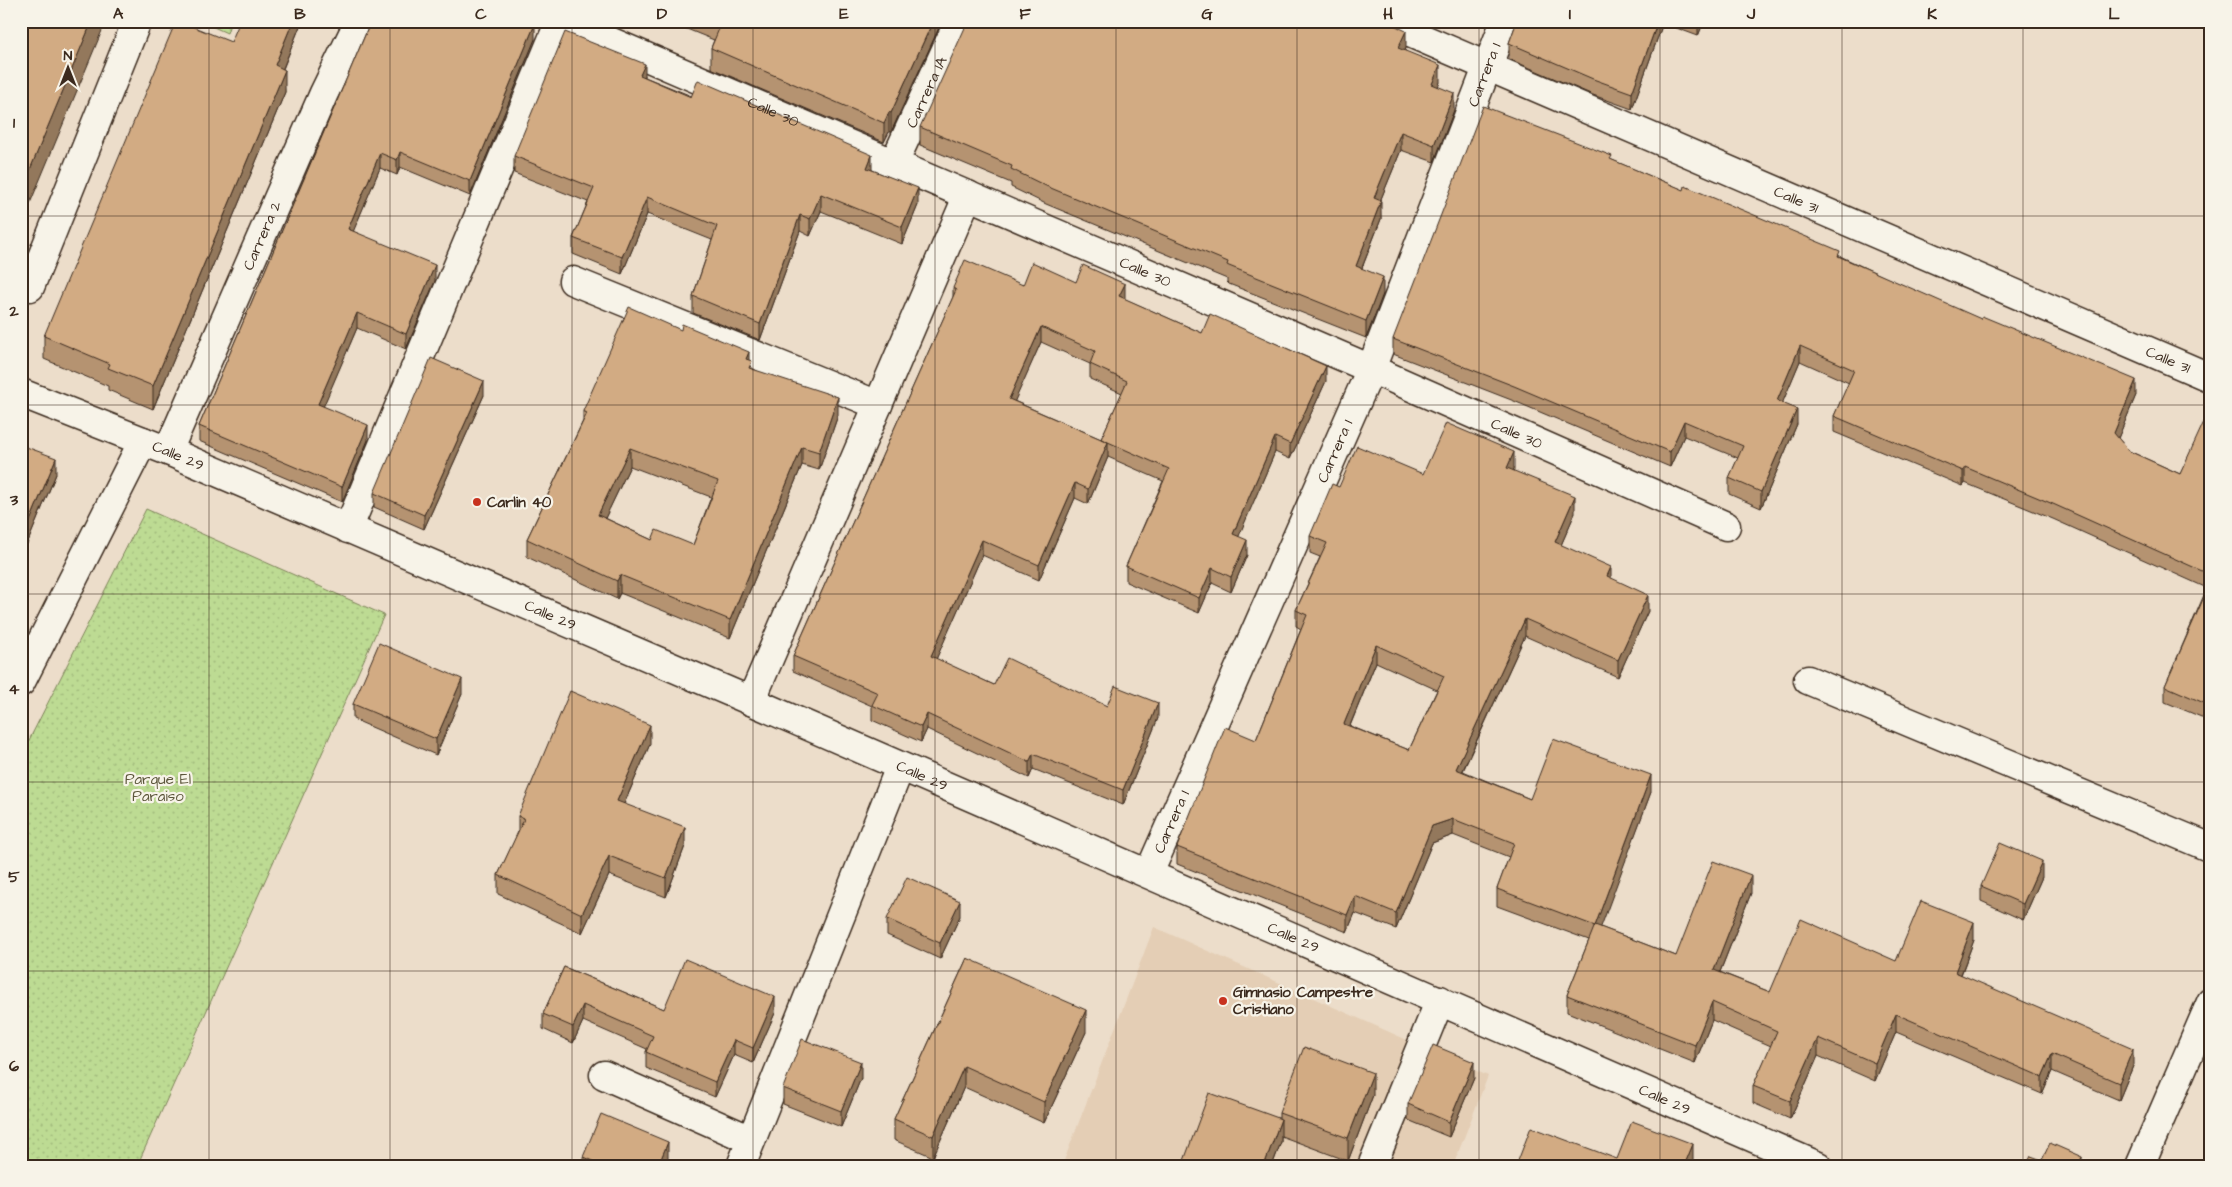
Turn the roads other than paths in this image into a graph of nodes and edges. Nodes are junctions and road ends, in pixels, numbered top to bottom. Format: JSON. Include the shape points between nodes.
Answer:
{"nodes":[{"id":1,"x":137,"y":21,"type":"edge"},
{"id":2,"x":359,"y":21,"type":"edge"},
{"id":3,"x":562,"y":21,"type":"edge"},
{"id":4,"x":959,"y":21,"type":"edge"},
{"id":5,"x":1382,"y":21,"type":"edge"},
{"id":6,"x":1505,"y":21,"type":"edge"},
{"id":7,"x":1489,"y":66,"type":"junction"},
{"id":8,"x":894,"y":164,"type":"junction"},
{"id":9,"x":968,"y":195,"type":"junction"},
{"id":10,"x":574,"y":281,"type":"dead end"},
{"id":11,"x":30,"y":287,"type":"dead end"},
{"id":12,"x":1371,"y":368,"type":"junction"},
{"id":13,"x":2211,"y":378,"type":"edge"},
{"id":14,"x":21,"y":393,"type":"edge"},
{"id":15,"x":878,"y":405,"type":"junction"},
{"id":16,"x":143,"y":441,"type":"junction"},
{"id":17,"x":168,"y":451,"type":"junction"},
{"id":18,"x":1726,"y":526,"type":"dead end"},
{"id":19,"x":348,"y":529,"type":"junction"},
{"id":20,"x":1808,"y":680,"type":"dead end"},
{"id":21,"x":21,"y":682,"type":"edge"},
{"id":22,"x":751,"y":701,"type":"junction"},
{"id":23,"x":900,"y":767,"type":"junction"},
{"id":24,"x":2211,"y":848,"type":"edge"},
{"id":25,"x":1149,"y":873,"type":"junction"},
{"id":26,"x":1440,"y":1000,"type":"junction"},
{"id":27,"x":2211,"y":1002,"type":"edge"},
{"id":28,"x":604,"y":1075,"type":"dead end"},
{"id":29,"x":751,"y":1140,"type":"junction"},
{"id":30,"x":741,"y":1166,"type":"edge"},
{"id":31,"x":1372,"y":1166,"type":"edge"},
{"id":32,"x":1818,"y":1166,"type":"edge"},
{"id":33,"x":2140,"y":1166,"type":"edge"}],
"edges":[{"from":1,"to":11,"type":"street"},
{"from":2,"to":17,"type":"street","name":"Carrera 2","via":[[324,93]]},
{"from":3,"to":8,"type":"street","name":"Calle 30"},
{"from":3,"to":19,"type":"street"},
{"from":4,"to":8,"type":"street","name":"Carrera 1A"},
{"from":5,"to":7,"type":"street","name":"Calle 31"},
{"from":6,"to":7,"type":"street","name":"Carrera 1"},
{"from":7,"to":12,"type":"street","name":"Carrera 1"},
{"from":7,"to":13,"type":"street","name":"Calle 31"},
{"from":8,"to":9,"type":"street","name":"Calle 30"},
{"from":9,"to":12,"type":"street","name":"Calle 30"},
{"from":9,"to":15,"type":"street"},
{"from":10,"to":15,"type":"street"},
{"from":12,"to":18,"type":"street","name":"Calle 30"},
{"from":12,"to":25,"type":"street","name":"Carrera 1"},
{"from":14,"to":16,"type":"street","name":"Calle 29"},
{"from":15,"to":22,"type":"street"},
{"from":16,"to":17,"type":"street","name":"Calle 29"},
{"from":16,"to":21,"type":"street"},
{"from":17,"to":19,"type":"street","name":"Calle 29"},
{"from":19,"to":22,"type":"street","name":"Calle 29"},
{"from":20,"to":24,"type":"street"},
{"from":22,"to":23,"type":"street","name":"Calle 29"},
{"from":23,"to":25,"type":"street","name":"Calle 29"},
{"from":23,"to":29,"type":"street"},
{"from":25,"to":26,"type":"street","name":"Calle 29"},
{"from":26,"to":31,"type":"street"},
{"from":26,"to":32,"type":"street","name":"Calle 29"},
{"from":27,"to":33,"type":"street"},
{"from":28,"to":29,"type":"street"},
{"from":29,"to":30,"type":"street"}]}
